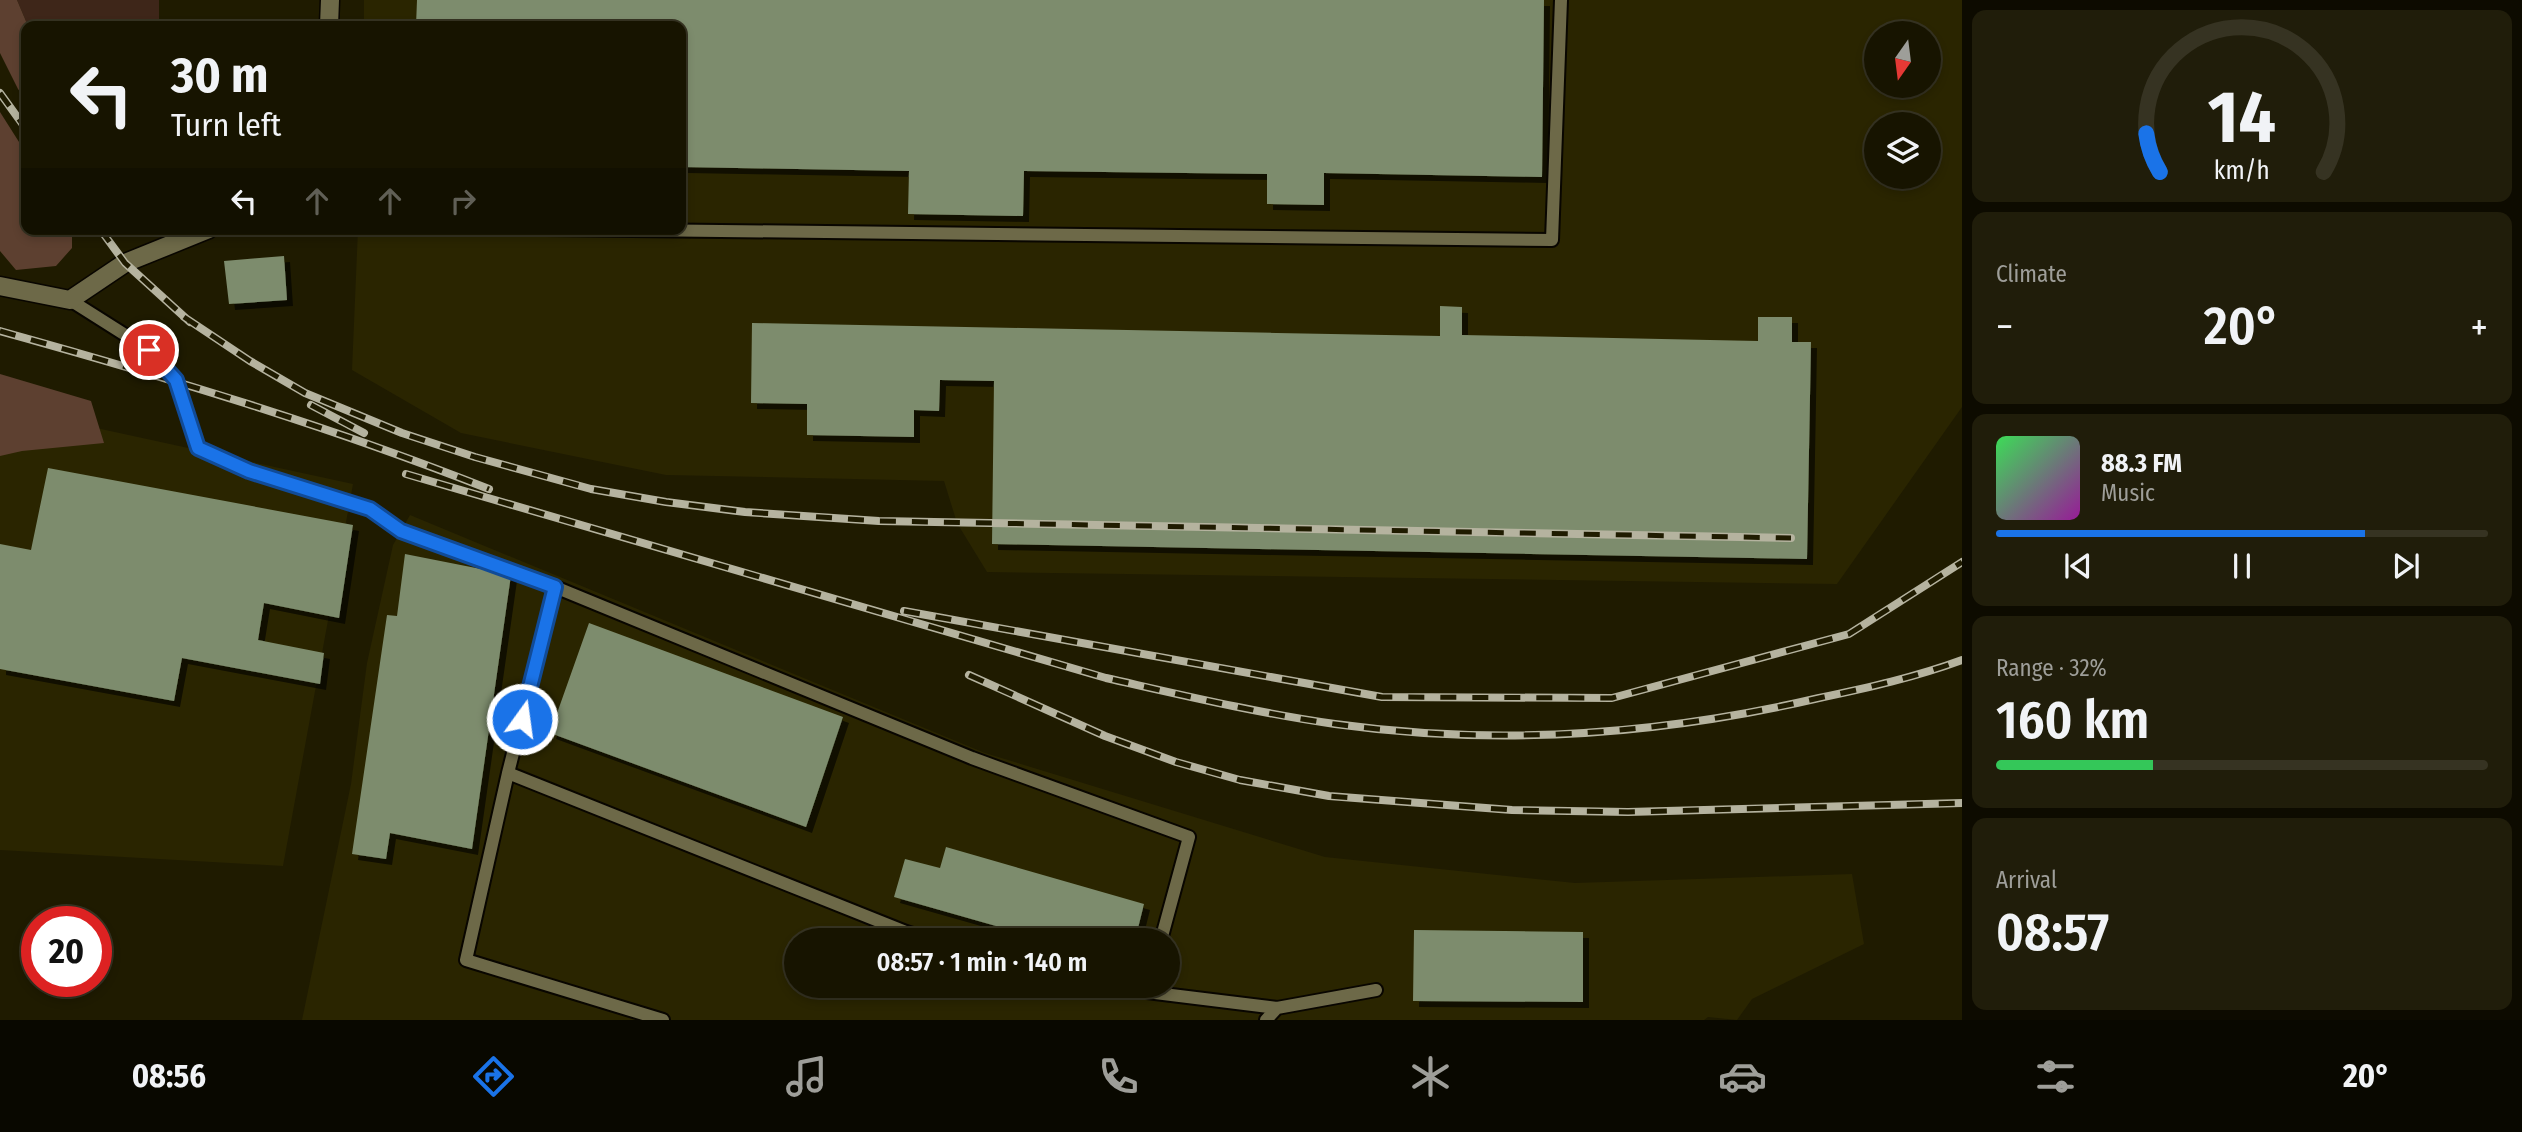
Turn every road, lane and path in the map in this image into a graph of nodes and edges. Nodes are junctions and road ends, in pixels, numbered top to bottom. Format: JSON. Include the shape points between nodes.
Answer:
{"nodes":[{"id":1,"x":330,"y":0,"type":"edge"},
{"id":2,"x":1561,"y":0,"type":"edge"},
{"id":3,"x":329,"y":21,"type":"edge"},
{"id":4,"x":686,"y":231,"type":"edge"},
{"id":5,"x":194,"y":235,"type":"edge"},
{"id":6,"x":0,"y":286,"type":"edge"},
{"id":7,"x":71,"y":300,"type":"junction"},
{"id":8,"x":555,"y":587,"type":"junction"},
{"id":9,"x":508,"y":773,"type":"junction"},
{"id":10,"x":896,"y":928,"type":"edge"},
{"id":11,"x":1164,"y":928,"type":"edge"},
{"id":12,"x":1376,"y":990,"type":"dead end"},
{"id":13,"x":1180,"y":993,"type":"edge"},
{"id":14,"x":1277,"y":1007,"type":"junction"},
{"id":15,"x":663,"y":1020,"type":"edge"},
{"id":16,"x":1266,"y":1020,"type":"edge"}],
"edges":[{"from":1,"to":3,"type":"street"},
{"from":2,"to":4,"type":"lane","via":[[1552,240]]},
{"from":5,"to":7,"type":"street","via":[[125,263]]},
{"from":6,"to":7,"type":"street"},
{"from":7,"to":8,"type":"lane","via":[[149,350],[176,380],[198,448],[249,471],[370,509],[401,531]]},
{"from":8,"to":9,"type":"lane"},
{"from":8,"to":11,"type":"lane","via":[[972,758],[1189,838]]},
{"from":9,"to":10,"type":"lane"},
{"from":9,"to":15,"type":"lane","via":[[466,960]]},
{"from":12,"to":14,"type":"lane"},
{"from":13,"to":14,"type":"lane"},
{"from":14,"to":16,"type":"lane"}]}
